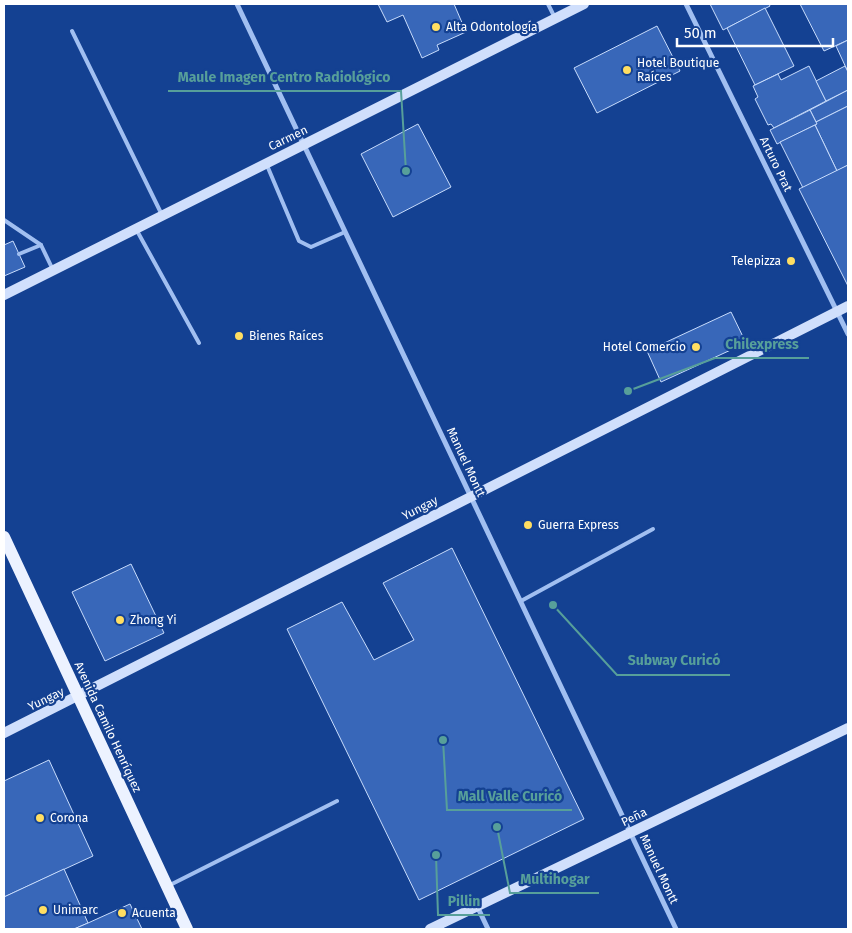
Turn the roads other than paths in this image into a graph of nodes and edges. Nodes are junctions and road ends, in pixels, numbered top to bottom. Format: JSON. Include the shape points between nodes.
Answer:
{"nodes":[{"id":1,"x":237,"y":4,"type":"edge"},
{"id":2,"x":548,"y":4,"type":"edge"},
{"id":3,"x":584,"y":4,"type":"edge"},
{"id":4,"x":686,"y":4,"type":"edge"},
{"id":5,"x":555,"y":18,"type":"junction"},
{"id":6,"x":72,"y":31,"type":"dead end"},
{"id":7,"x":304,"y":144,"type":"junction"},
{"id":8,"x":266,"y":163,"type":"junction"},
{"id":9,"x":162,"y":216,"type":"junction"},
{"id":10,"x":4,"y":220,"type":"edge"},
{"id":11,"x":136,"y":228,"type":"junction"},
{"id":12,"x":345,"y":232,"type":"junction"},
{"id":13,"x":41,"y":245,"type":"junction"},
{"id":14,"x":20,"y":254,"type":"dead end"},
{"id":15,"x":54,"y":270,"type":"junction"},
{"id":16,"x":4,"y":295,"type":"edge"},
{"id":17,"x":848,"y":306,"type":"edge"},
{"id":18,"x":837,"y":312,"type":"junction"},
{"id":19,"x":848,"y":334,"type":"edge"},
{"id":20,"x":199,"y":343,"type":"dead end"},
{"id":21,"x":470,"y":496,"type":"junction"},
{"id":22,"x":653,"y":529,"type":"dead end"},
{"id":23,"x":4,"y":537,"type":"edge"},
{"id":24,"x":521,"y":601,"type":"junction"},
{"id":25,"x":78,"y":697,"type":"junction"},
{"id":26,"x":848,"y":728,"type":"edge"},
{"id":27,"x":4,"y":733,"type":"edge"},
{"id":28,"x":337,"y":800,"type":"dead end"},
{"id":29,"x":631,"y":833,"type":"junction"},
{"id":30,"x":167,"y":887,"type":"junction"},
{"id":31,"x":477,"y":906,"type":"junction"},
{"id":32,"x":187,"y":929,"type":"edge"},
{"id":33,"x":430,"y":929,"type":"edge"},
{"id":34,"x":488,"y":929,"type":"edge"},
{"id":35,"x":676,"y":929,"type":"edge"}],
"edges":[{"from":1,"to":7,"type":"street","name":"Manuel Montt"},
{"from":2,"to":5,"type":"lane"},
{"from":3,"to":5,"type":"street","name":"Carmen"},
{"from":4,"to":18,"type":"street","name":"Arturo Prat"},
{"from":5,"to":7,"type":"street","name":"Carmen"},
{"from":6,"to":9,"type":"lane"},
{"from":7,"to":8,"type":"street","name":"Carmen"},
{"from":7,"to":12,"type":"street","name":"Manuel Montt"},
{"from":8,"to":9,"type":"street","name":"Carmen"},
{"from":8,"to":12,"type":"lane","via":[[300,241],[311,247]]},
{"from":9,"to":11,"type":"street","name":"Carmen"},
{"from":10,"to":13,"type":"lane"},
{"from":11,"to":15,"type":"street","name":"Carmen"},
{"from":11,"to":20,"type":"lane"},
{"from":12,"to":21,"type":"street","name":"Manuel Montt"},
{"from":13,"to":14,"type":"lane"},
{"from":13,"to":15,"type":"lane"},
{"from":15,"to":16,"type":"street","name":"Carmen"},
{"from":17,"to":18,"type":"street","name":"Yungay"},
{"from":18,"to":19,"type":"street","name":"Arturo Prat"},
{"from":18,"to":21,"type":"street","name":"Yungay"},
{"from":21,"to":24,"type":"street","name":"Manuel Montt"},
{"from":21,"to":25,"type":"street","name":"Yungay"},
{"from":22,"to":24,"type":"lane"},
{"from":23,"to":25,"type":"main road","name":"Avenida Camilo Henríquez"},
{"from":24,"to":29,"type":"street","name":"Manuel Montt"},
{"from":25,"to":27,"type":"street","name":"Yungay"},
{"from":25,"to":30,"type":"main road","name":"Avenida Camilo Henríquez"},
{"from":26,"to":29,"type":"street","name":"Peña"},
{"from":28,"to":30,"type":"lane"},
{"from":29,"to":31,"type":"street","name":"Peña"},
{"from":29,"to":35,"type":"street","name":"Manuel Montt"},
{"from":30,"to":32,"type":"main road","name":"Avenida Camilo Henríquez"},
{"from":31,"to":33,"type":"street","name":"Peña"},
{"from":31,"to":34,"type":"street"}]}
